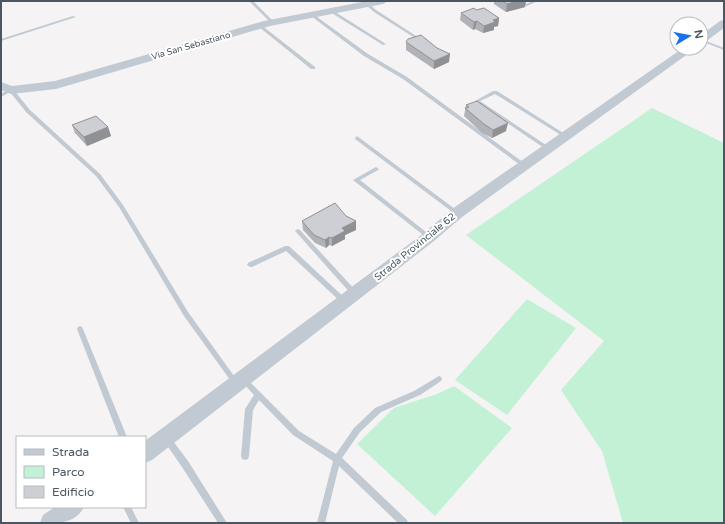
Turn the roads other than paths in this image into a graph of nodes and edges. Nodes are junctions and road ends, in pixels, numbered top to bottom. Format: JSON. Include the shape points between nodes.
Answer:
{"nodes":[{"id":1,"x":251,"y":1,"type":"edge"},
{"id":2,"x":383,"y":1,"type":"edge"},
{"id":3,"x":536,"y":1,"type":"edge"},
{"id":4,"x":367,"y":4,"type":"junction"},
{"id":5,"x":526,"y":5,"type":"dead end"},
{"id":6,"x":332,"y":11,"type":"junction"},
{"id":7,"x":312,"y":15,"type":"junction"},
{"id":8,"x":74,"y":18,"type":"dead end"},
{"id":9,"x":273,"y":23,"type":"junction"},
{"id":10,"x":723,"y":24,"type":"edge"},
{"id":11,"x":260,"y":26,"type":"junction"},
{"id":12,"x":709,"y":34,"type":"edge"},
{"id":13,"x":1,"y":40,"type":"edge"},
{"id":14,"x":425,"y":43,"type":"edge"},
{"id":15,"x":709,"y":43,"type":"edge"},
{"id":16,"x":384,"y":44,"type":"dead end"},
{"id":17,"x":724,"y":49,"type":"edge"},
{"id":18,"x":679,"y":56,"type":"edge"},
{"id":19,"x":313,"y":68,"type":"dead end"},
{"id":20,"x":4,"y":91,"type":"edge"},
{"id":21,"x":566,"y":136,"type":"junction"},
{"id":22,"x":357,"y":138,"type":"dead end"},
{"id":23,"x":549,"y":149,"type":"junction"},
{"id":24,"x":527,"y":165,"type":"junction"},
{"id":25,"x":376,"y":169,"type":"dead end"},
{"id":26,"x":457,"y":213,"type":"junction"},
{"id":27,"x":298,"y":231,"type":"dead end"},
{"id":28,"x":430,"y":238,"type":"junction"},
{"id":29,"x":250,"y":265,"type":"dead end"},
{"id":30,"x":350,"y":298,"type":"junction"},
{"id":31,"x":80,"y":329,"type":"dead end"},
{"id":32,"x":439,"y":379,"type":"dead end"},
{"id":33,"x":240,"y":382,"type":"junction"},
{"id":34,"x":258,"y":394,"type":"junction"},
{"id":35,"x":123,"y":436,"type":"edge"},
{"id":36,"x":166,"y":438,"type":"junction"},
{"id":37,"x":146,"y":453,"type":"edge"},
{"id":38,"x":245,"y":456,"type":"dead end"},
{"id":39,"x":337,"y":458,"type":"junction"},
{"id":40,"x":72,"y":508,"type":"edge"},
{"id":41,"x":128,"y":508,"type":"edge"},
{"id":42,"x":51,"y":523,"type":"edge"},
{"id":43,"x":136,"y":523,"type":"edge"},
{"id":44,"x":223,"y":523,"type":"edge"},
{"id":45,"x":321,"y":523,"type":"edge"},
{"id":46,"x":404,"y":523,"type":"edge"}],
"edges":[{"from":1,"to":9,"type":"lane"},
{"from":2,"to":4,"type":"street","name":"Via San Sebastiano"},
{"from":3,"to":5,"type":"lane"},
{"from":4,"to":6,"type":"street","name":"Via San Sebastiano"},
{"from":4,"to":14,"type":"lane"},
{"from":6,"to":7,"type":"street","name":"Via San Sebastiano"},
{"from":6,"to":16,"type":"lane"},
{"from":7,"to":9,"type":"street","name":"Via San Sebastiano"},
{"from":7,"to":24,"type":"lane"},
{"from":8,"to":13,"type":"lane"},
{"from":9,"to":11,"type":"street","name":"Via San Sebastiano"},
{"from":10,"to":12,"type":"street"},
{"from":11,"to":19,"type":"lane"},
{"from":11,"to":20,"type":"street","name":"Via San Sebastiano","via":[[56,86]]},
{"from":15,"to":17,"type":"lane"},
{"from":18,"to":21,"type":"street","name":"Strada Provinciale 62"},
{"from":20,"to":33,"type":"lane","via":[[98,175],[121,206],[186,314]]},
{"from":21,"to":23,"type":"street","name":"Strada Provinciale 62"},
{"from":21,"to":23,"type":"lane","via":[[495,92],[477,101]]},
{"from":22,"to":26,"type":"lane"},
{"from":23,"to":24,"type":"street","name":"Strada Provinciale 62"},
{"from":24,"to":26,"type":"street","name":"Strada Provinciale 62"},
{"from":25,"to":28,"type":"lane","via":[[356,180]]},
{"from":26,"to":28,"type":"street","name":"Strada Provinciale 62"},
{"from":27,"to":30,"type":"lane"},
{"from":28,"to":30,"type":"street","name":"Strada Provinciale 62"},
{"from":29,"to":30,"type":"lane","via":[[286,248]]},
{"from":30,"to":33,"type":"street","name":"Strada Provinciale 62"},
{"from":31,"to":35,"type":"lane"},
{"from":32,"to":39,"type":"lane","via":[[417,393],[378,410],[357,430]]},
{"from":33,"to":34,"type":"lane"},
{"from":33,"to":36,"type":"street","name":"Strada Provinciale 62"},
{"from":34,"to":38,"type":"lane","via":[[249,409]]},
{"from":34,"to":39,"type":"lane","via":[[296,433]]},
{"from":36,"to":37,"type":"street","name":"Strada Provinciale 62"},
{"from":36,"to":44,"type":"lane"},
{"from":39,"to":45,"type":"lane"},
{"from":39,"to":46,"type":"lane"},
{"from":40,"to":42,"type":"street"},
{"from":41,"to":43,"type":"lane"}]}
